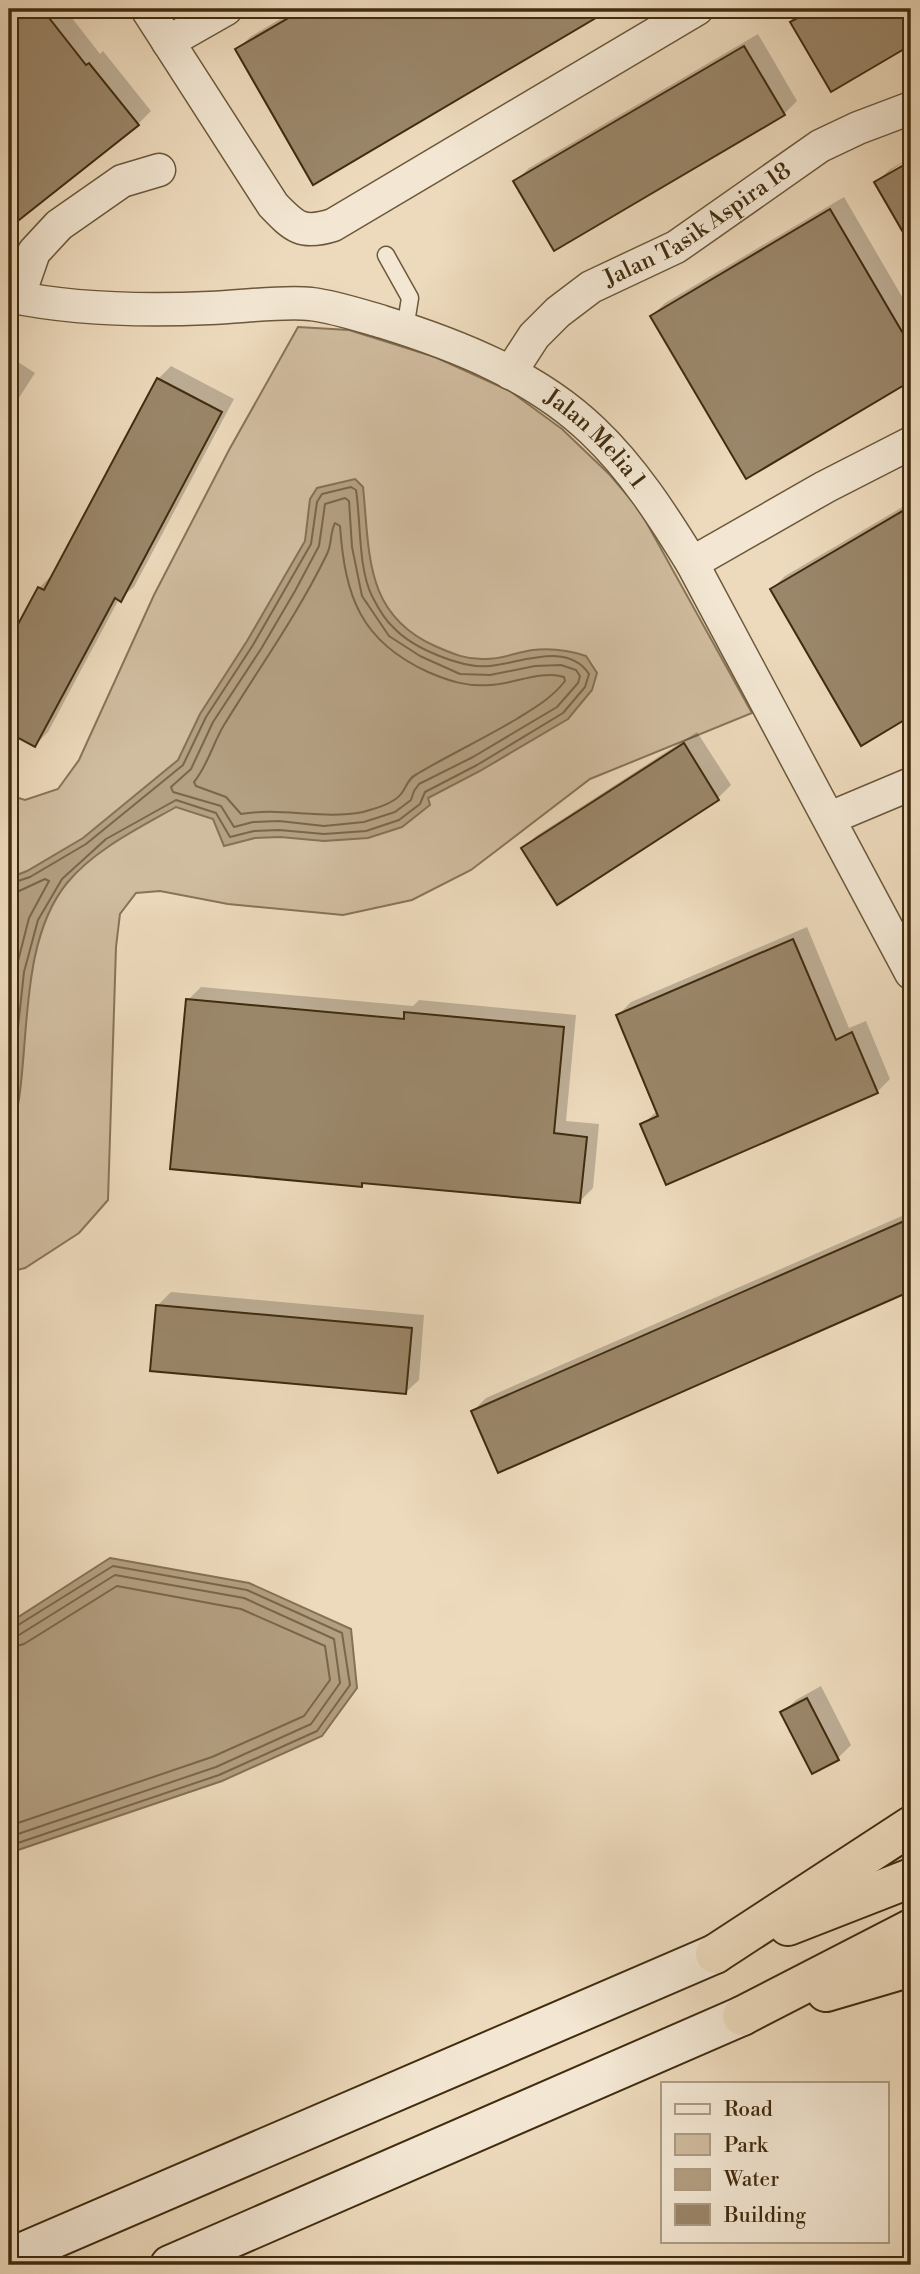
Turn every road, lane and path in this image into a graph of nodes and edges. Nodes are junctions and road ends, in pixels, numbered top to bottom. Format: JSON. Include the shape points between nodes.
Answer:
{"nodes":[{"id":1,"x":147,"y":9,"type":"edge"},
{"id":2,"x":226,"y":9,"type":"edge"},
{"id":3,"x":697,"y":9,"type":"edge"},
{"id":4,"x":168,"y":42,"type":"junction"},
{"id":5,"x":911,"y":108,"type":"edge"},
{"id":6,"x":159,"y":170,"type":"dead end"},
{"id":7,"x":386,"y":255,"type":"dead end"},
{"id":8,"x":13,"y":297,"type":"edge"},
{"id":9,"x":405,"y":329,"type":"junction"},
{"id":10,"x":510,"y":373,"type":"junction"},
{"id":11,"x":911,"y":443,"type":"edge"},
{"id":12,"x":692,"y":562,"type":"junction"},
{"id":13,"x":911,"y":784,"type":"edge"},
{"id":14,"x":830,"y":818,"type":"junction"},
{"id":15,"x":911,"y":973,"type":"edge"},
{"id":16,"x":911,"y":1826,"type":"edge"},
{"id":17,"x":911,"y":1878,"type":"edge"},
{"id":18,"x":911,"y":1929,"type":"edge"},
{"id":19,"x":715,"y":1954,"type":"junction"},
{"id":20,"x":911,"y":1967,"type":"edge"},
{"id":21,"x":741,"y":2016,"type":"junction"},
{"id":22,"x":9,"y":2258,"type":"edge"},
{"id":23,"x":170,"y":2265,"type":"edge"}],
"edges":[{"from":1,"to":4,"type":"street"},
{"from":2,"to":4,"type":"street"},
{"from":3,"to":4,"type":"street","via":[[333,225],[313,231],[292,225],[273,205]]},
{"from":5,"to":10,"type":"street","name":"Jalan Tasik Aspira 18","via":[[820,146],[676,247],[591,287],[534,336]]},
{"from":6,"to":8,"type":"street","via":[[122,181],[59,225],[34,252]]},
{"from":7,"to":9,"type":"lane","via":[[410,298]]},
{"from":8,"to":9,"type":"street","name":"Jalan Melia 1","via":[[147,310],[309,304]]},
{"from":9,"to":10,"type":"street","name":"Jalan Melia 1"},
{"from":10,"to":12,"type":"street","name":"Jalan Melia 1","via":[[550,396],[593,431],[654,502]]},
{"from":11,"to":12,"type":"street"},
{"from":12,"to":14,"type":"street","name":"Jalan Melia 1"},
{"from":13,"to":14,"type":"street"},
{"from":14,"to":15,"type":"street","name":"Jalan Melia 1"},
{"from":16,"to":19,"type":"highway"},
{"from":17,"to":19,"type":"highway"},
{"from":18,"to":21,"type":"highway"},
{"from":19,"to":22,"type":"street"},
{"from":20,"to":21,"type":"highway"},
{"from":21,"to":23,"type":"street"}]}
